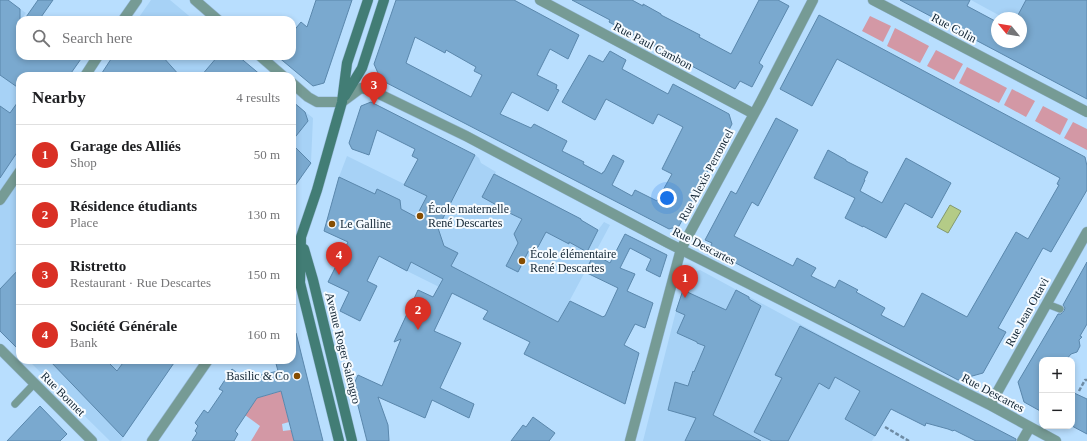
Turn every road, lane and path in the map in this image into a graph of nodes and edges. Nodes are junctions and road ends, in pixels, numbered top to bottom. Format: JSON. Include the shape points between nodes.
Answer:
{"nodes":[{"id":1,"x":137,"y":0,"type":"edge"},
{"id":2,"x":195,"y":0,"type":"edge"},
{"id":3,"x":368,"y":0,"type":"edge"},
{"id":4,"x":384,"y":0,"type":"edge"},
{"id":5,"x":540,"y":0,"type":"edge"},
{"id":6,"x":813,"y":0,"type":"edge"},
{"id":7,"x":873,"y":0,"type":"edge"},
{"id":8,"x":126,"y":16,"type":"edge"},
{"id":9,"x":213,"y":16,"type":"edge"},
{"id":10,"x":95,"y":60,"type":"edge"},
{"id":11,"x":265,"y":60,"type":"edge"},
{"id":12,"x":88,"y":72,"type":"edge"},
{"id":13,"x":278,"y":72,"type":"edge"},
{"id":14,"x":296,"y":88,"type":"edge"},
{"id":15,"x":342,"y":102,"type":"junction"},
{"id":16,"x":1087,"y":112,"type":"edge"},
{"id":17,"x":754,"y":114,"type":"junction"},
{"id":18,"x":16,"y":176,"type":"edge"},
{"id":19,"x":0,"y":200,"type":"edge"},
{"id":20,"x":1087,"y":232,"type":"edge"},
{"id":21,"x":301,"y":237,"type":"junction"},
{"id":22,"x":296,"y":243,"type":"edge"},
{"id":23,"x":681,"y":249,"type":"junction"},
{"id":24,"x":296,"y":253,"type":"edge"},
{"id":25,"x":296,"y":278,"type":"edge"},
{"id":26,"x":300,"y":284,"type":"junction"},
{"id":27,"x":1047,"y":304,"type":"junction"},
{"id":28,"x":1060,"y":309,"type":"dead end"},
{"id":29,"x":0,"y":349,"type":"edge"},
{"id":30,"x":205,"y":364,"type":"edge"},
{"id":31,"x":1087,"y":380,"type":"edge"},
{"id":32,"x":34,"y":384,"type":"junction"},
{"id":33,"x":1079,"y":391,"type":"dead end"},
{"id":34,"x":15,"y":404,"type":"dead end"},
{"id":35,"x":990,"y":405,"type":"junction"},
{"id":36,"x":885,"y":427,"type":"dead end"},
{"id":37,"x":1030,"y":427,"type":"junction"},
{"id":38,"x":92,"y":441,"type":"edge"},
{"id":39,"x":152,"y":441,"type":"edge"},
{"id":40,"x":339,"y":441,"type":"edge"},
{"id":41,"x":352,"y":441,"type":"edge"},
{"id":42,"x":630,"y":441,"type":"edge"},
{"id":43,"x":909,"y":441,"type":"edge"},
{"id":44,"x":1022,"y":441,"type":"edge"},
{"id":45,"x":1056,"y":441,"type":"edge"}],
"edges":[{"from":1,"to":8,"type":"street"},
{"from":2,"to":9,"type":"street"},
{"from":3,"to":15,"type":"main road","via":[[348,63]]},
{"from":4,"to":15,"type":"main road","via":[[362,68]]},
{"from":5,"to":17,"type":"street","name":"Rue Paul Cambon"},
{"from":6,"to":17,"type":"street","name":"Rue Alexis Perroncel"},
{"from":7,"to":16,"type":"street","name":"Rue Colin"},
{"from":10,"to":12,"type":"street"},
{"from":11,"to":13,"type":"street"},
{"from":14,"to":15,"type":"street","via":[[308,98],[318,102]]},
{"from":15,"to":21,"type":"main road"},
{"from":15,"to":23,"type":"street","name":"Rue Descartes","via":[[361,88],[371,90],[466,136]]},
{"from":17,"to":23,"type":"street","name":"Rue Alexis Perroncel"},
{"from":18,"to":19,"type":"street"},
{"from":20,"to":27,"type":"street","name":"Rue Jean Ottavi"},
{"from":21,"to":22,"type":"street"},
{"from":21,"to":24,"type":"street"},
{"from":21,"to":26,"type":"main road"},
{"from":21,"to":41,"type":"main road","name":"Avenue Roger Salengro"},
{"from":23,"to":35,"type":"street","name":"Rue Descartes"},
{"from":23,"to":42,"type":"street","name":"Rue Alexis Perroncel"},
{"from":25,"to":26,"type":"street"},
{"from":26,"to":40,"type":"main road"},
{"from":27,"to":28,"type":"lane"},
{"from":27,"to":35,"type":"street","name":"Rue Jean Ottavi"},
{"from":29,"to":32,"type":"street","name":"Rue Bonnet"},
{"from":30,"to":39,"type":"street"},
{"from":31,"to":33,"type":"path"},
{"from":32,"to":34,"type":"lane"},
{"from":32,"to":38,"type":"street","name":"Rue Bonnet"},
{"from":35,"to":37,"type":"street","name":"Rue Descartes"},
{"from":36,"to":43,"type":"path"},
{"from":37,"to":44,"type":"street"},
{"from":37,"to":45,"type":"street","name":"Rue Descartes"}]}
